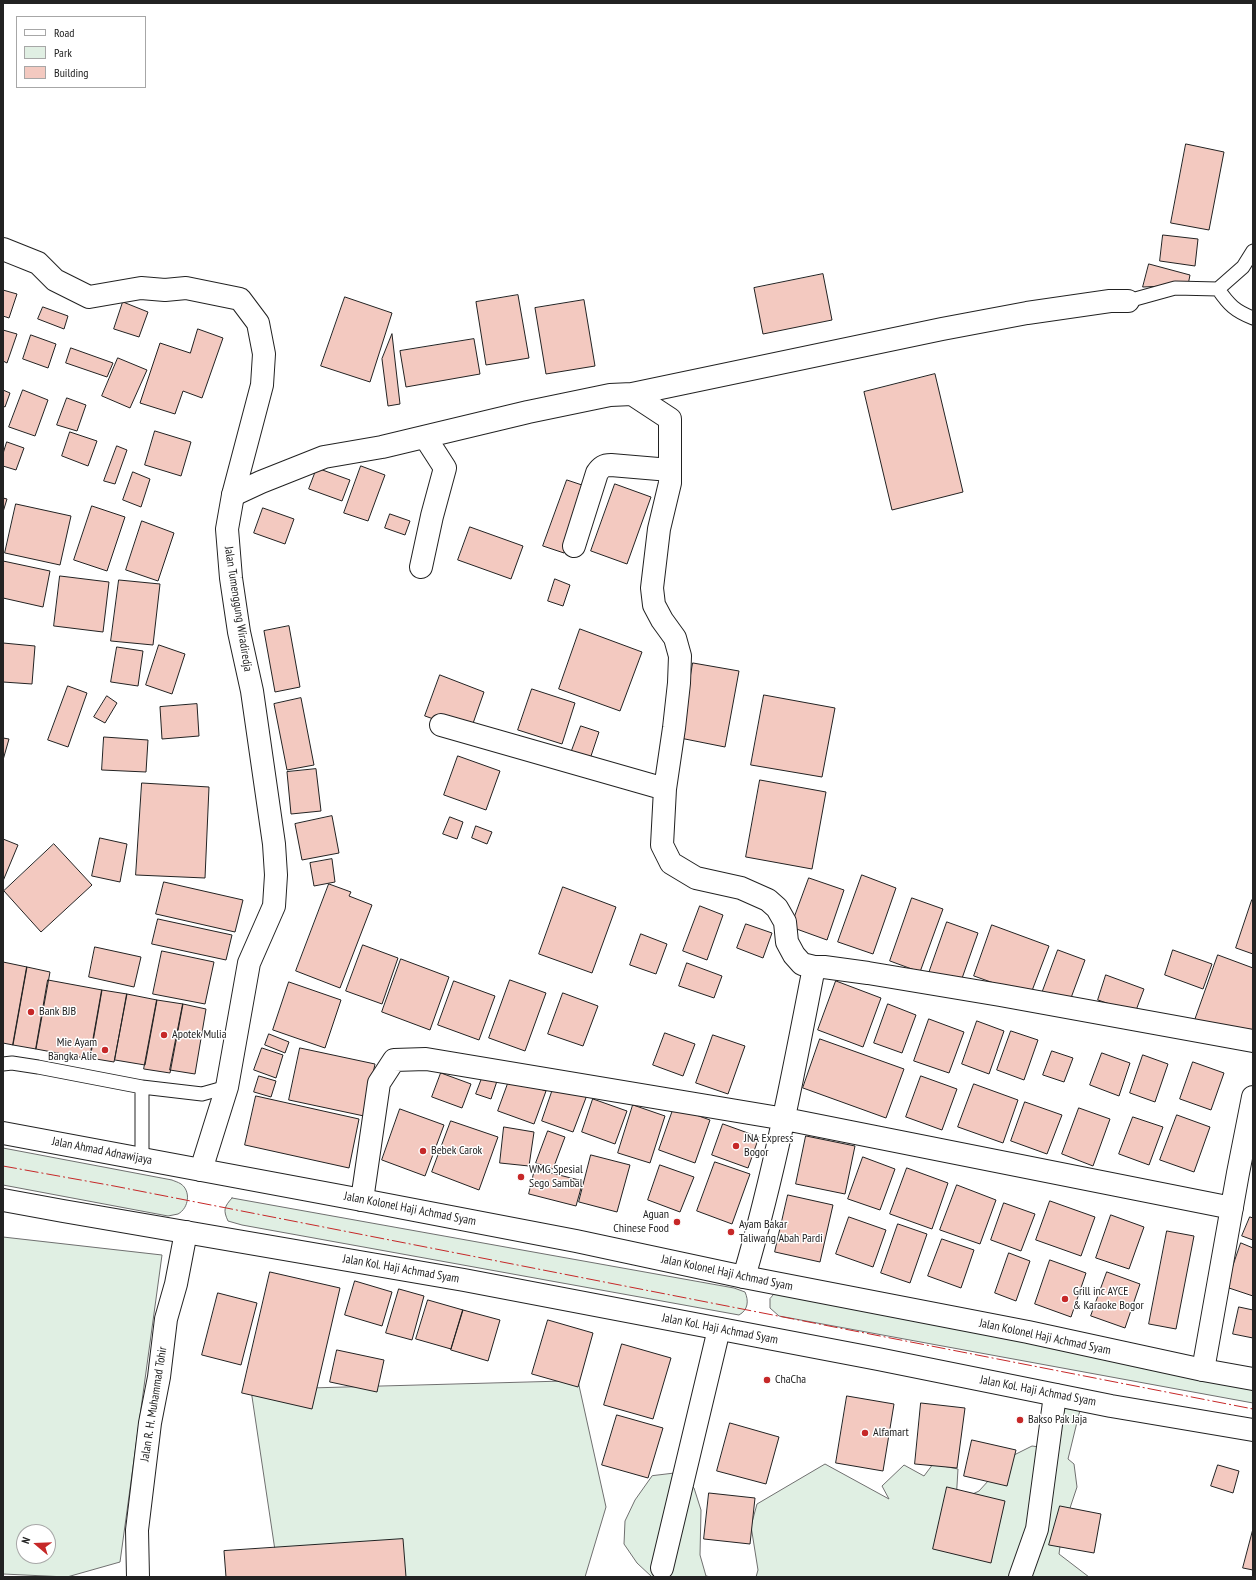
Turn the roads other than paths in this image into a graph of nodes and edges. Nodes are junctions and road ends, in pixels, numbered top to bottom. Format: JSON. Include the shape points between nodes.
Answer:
{"nodes":[{"id":1,"x":3,"y":249,"type":"edge"},
{"id":2,"x":1253,"y":252,"type":"edge"},
{"id":3,"x":1218,"y":289,"type":"junction"},
{"id":4,"x":1128,"y":301,"type":"joint"},
{"id":5,"x":1253,"y":318,"type":"edge"},
{"id":6,"x":632,"y":394,"type":"junction"},
{"id":7,"x":425,"y":437,"type":"junction"},
{"id":8,"x":670,"y":470,"type":"junction"},
{"id":9,"x":234,"y":495,"type":"junction"},
{"id":10,"x":574,"y":546,"type":"dead end"},
{"id":11,"x":421,"y":568,"type":"dead end"},
{"id":12,"x":441,"y":725,"type":"dead end"},
{"id":13,"x":665,"y":789,"type":"junction"},
{"id":14,"x":814,"y":967,"type":"junction"},
{"id":15,"x":1253,"y":1042,"type":"edge"},
{"id":16,"x":3,"y":1064,"type":"edge"},
{"id":17,"x":142,"y":1087,"type":"junction"},
{"id":18,"x":227,"y":1087,"type":"junction"},
{"id":19,"x":1253,"y":1097,"type":"edge"},
{"id":20,"x":785,"y":1119,"type":"junction"},
{"id":21,"x":3,"y":1132,"type":"edge"},
{"id":22,"x":142,"y":1158,"type":"junction"},
{"id":23,"x":201,"y":1170,"type":"junction"},
{"id":24,"x":3,"y":1200,"type":"edge"},
{"id":25,"x":362,"y":1200,"type":"junction"},
{"id":26,"x":1232,"y":1208,"type":"junction"},
{"id":27,"x":186,"y":1232,"type":"junction"},
{"id":28,"x":744,"y":1277,"type":"junction"},
{"id":29,"x":719,"y":1329,"type":"junction"},
{"id":30,"x":1203,"y":1370,"type":"junction"},
{"id":31,"x":1253,"y":1379,"type":"edge"},
{"id":32,"x":1055,"y":1395,"type":"junction"},
{"id":33,"x":1253,"y":1430,"type":"edge"},
{"id":34,"x":662,"y":1568,"type":"dead end"},
{"id":35,"x":138,"y":1577,"type":"edge"},
{"id":36,"x":1020,"y":1577,"type":"edge"}],
"edges":[{"from":1,"to":9,"type":"street","name":"Jalan Tumenggung Wiradiredja","via":[[38,263],[55,280],[89,297],[141,288],[186,288],[240,299],[258,323],[264,354],[262,385]]},
{"from":2,"to":3,"type":"lane","via":[[1243,267]]},
{"from":3,"to":4,"type":"lane","via":[[1175,288]]},
{"from":3,"to":5,"type":"lane","via":[[1227,303],[1238,312]]},
{"from":4,"to":6,"type":"street","via":[[1110,301],[1027,313],[942,328]]},
{"from":6,"to":7,"type":"street","via":[[610,395],[528,412]]},
{"from":6,"to":8,"type":"street","via":[[670,419]]},
{"from":7,"to":9,"type":"street","via":[[324,457]]},
{"from":7,"to":11,"type":"street","via":[[445,468]]},
{"from":8,"to":10,"type":"street","via":[[610,465],[600,468]]},
{"from":8,"to":13,"type":"street","via":[[652,588],[654,605],[675,638],[680,656],[676,713]]},
{"from":9,"to":18,"type":"street","name":"Jalan Tumenggung Wiradiredja","via":[[227,529],[231,578],[239,632],[252,691],[274,844],[276,875],[274,906],[249,963]]},
{"from":12,"to":13,"type":"street"},
{"from":13,"to":14,"type":"street","via":[[662,845],[671,863],[696,878],[740,888],[768,900],[777,908],[785,922],[787,942],[794,955],[802,964]]},
{"from":14,"to":15,"type":"street","via":[[875,974]]},
{"from":14,"to":20,"type":"street"},
{"from":16,"to":17,"type":"lane","via":[[38,1067]]},
{"from":17,"to":18,"type":"lane","via":[[202,1094]]},
{"from":17,"to":22,"type":"lane"},
{"from":18,"to":23,"type":"street","name":"Jalan Tumenggung Wiradiredja"},
{"from":19,"to":26,"type":"street"},
{"from":20,"to":25,"type":"street","via":[[426,1059],[394,1060],[379,1083]]},
{"from":20,"to":26,"type":"street"},
{"from":20,"to":28,"type":"street"},
{"from":21,"to":22,"type":"street","name":"Jalan Ahmad Adnawijaya"},
{"from":22,"to":23,"type":"street","name":"Jalan Ahmad Adnawijaya"},
{"from":23,"to":25,"type":"street","name":"Jalan Kolonel Haji Achmad Syam"},
{"from":24,"to":27,"type":"street"},
{"from":25,"to":28,"type":"street","name":"Jalan Kolonel Haji Achmad Syam"},
{"from":26,"to":30,"type":"street"},
{"from":27,"to":29,"type":"street","name":"Jalan Kol. Haji Achmad Syam","via":[[464,1280]]},
{"from":27,"to":35,"type":"street","name":"Jalan R. H. Muhammad Tohir","via":[[176,1284],[166,1318],[150,1423],[137,1530]]},
{"from":28,"to":30,"type":"street","name":"Jalan Kolonel Haji Achmad Syam","via":[[1028,1332]]},
{"from":29,"to":32,"type":"street","name":"Jalan Kol. Haji Achmad Syam"},
{"from":29,"to":34,"type":"street"},
{"from":30,"to":31,"type":"street","name":"Jalan Kolonel Haji Achmad Syam"},
{"from":32,"to":33,"type":"street","name":"Jalan Kol. Haji Achmad Syam"},
{"from":32,"to":36,"type":"street","via":[[1037,1529]]}]}
